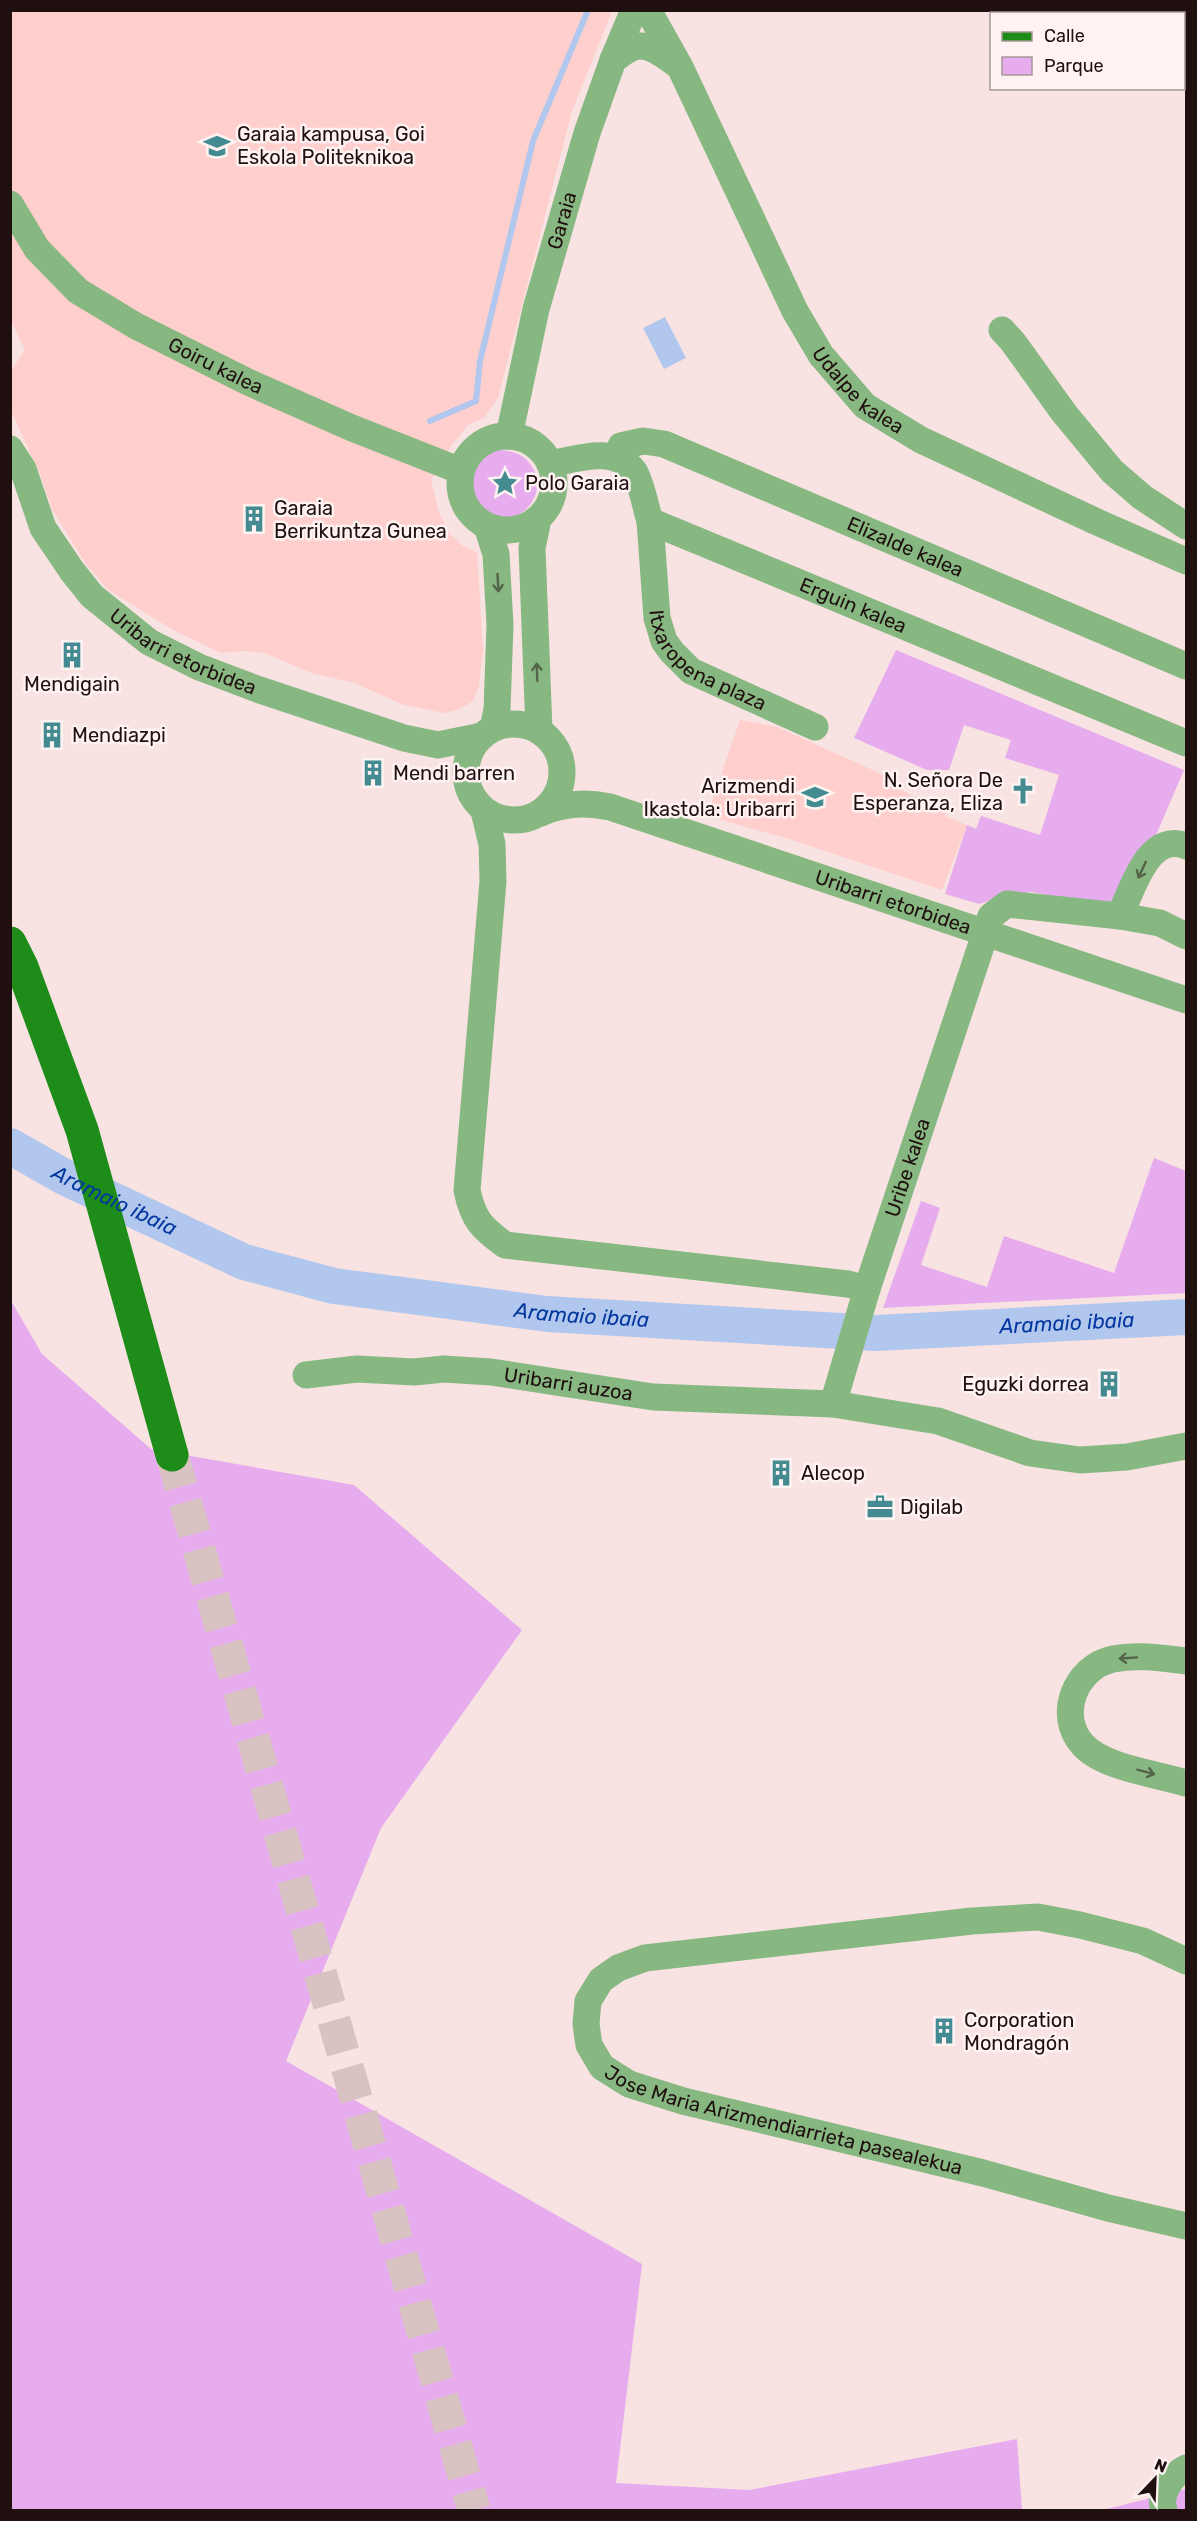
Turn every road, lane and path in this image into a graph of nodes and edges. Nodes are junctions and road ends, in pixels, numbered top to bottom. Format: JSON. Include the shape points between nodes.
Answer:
{"nodes":[{"id":1,"x":634,"y":10,"type":"edge"},
{"id":2,"x":648,"y":10,"type":"edge"},
{"id":3,"x":613,"y":60,"type":"junction"},
{"id":4,"x":680,"y":67,"type":"junction"},
{"id":5,"x":10,"y":204,"type":"edge"},
{"id":6,"x":1002,"y":330,"type":"dead end"},
{"id":7,"x":509,"y":436,"type":"junction"},
{"id":8,"x":621,"y":446,"type":"dead end"},
{"id":9,"x":15,"y":460,"type":"edge"},
{"id":10,"x":550,"y":465,"type":"junction"},
{"id":11,"x":461,"y":471,"type":"junction"},
{"id":12,"x":538,"y":519,"type":"junction"},
{"id":13,"x":650,"y":521,"type":"junction"},
{"id":14,"x":487,"y":526,"type":"junction"},
{"id":15,"x":1186,"y":526,"type":"edge"},
{"id":16,"x":1186,"y":561,"type":"edge"},
{"id":17,"x":1186,"y":666,"type":"edge"},
{"id":18,"x":815,"y":727,"type":"dead end"},
{"id":19,"x":539,"y":730,"type":"junction"},
{"id":20,"x":487,"y":732,"type":"junction"},
{"id":21,"x":418,"y":742,"type":"junction"},
{"id":22,"x":1186,"y":743,"type":"edge"},
{"id":23,"x":561,"y":758,"type":"junction"},
{"id":24,"x":466,"y":780,"type":"junction"},
{"id":25,"x":599,"y":804,"type":"junction"},
{"id":26,"x":484,"y":811,"type":"junction"},
{"id":27,"x":534,"y":816,"type":"junction"},
{"id":28,"x":1186,"y":846,"type":"edge"},
{"id":29,"x":493,"y":881,"type":"junction"},
{"id":30,"x":1120,"y":916,"type":"junction"},
{"id":31,"x":985,"y":932,"type":"junction"},
{"id":32,"x":1186,"y":936,"type":"edge"},
{"id":33,"x":10,"y":944,"type":"edge"},
{"id":34,"x":1186,"y":1000,"type":"edge"},
{"id":35,"x":867,"y":1289,"type":"junction"},
{"id":36,"x":306,"y":1376,"type":"dead end"},
{"id":37,"x":833,"y":1404,"type":"junction"},
{"id":38,"x":1186,"y":1446,"type":"edge"},
{"id":39,"x":172,"y":1455,"type":"tunnel mouth"},
{"id":40,"x":1186,"y":1661,"type":"edge"},
{"id":41,"x":1186,"y":1783,"type":"edge"},
{"id":42,"x":1186,"y":1961,"type":"edge"},
{"id":43,"x":1186,"y":2226,"type":"edge"},
{"id":44,"x":1186,"y":2468,"type":"edge"},
{"id":45,"x":1164,"y":2511,"type":"edge"}],
"edges":[{"from":1,"to":3,"type":"street","name":"Garaia"},
{"from":2,"to":4,"type":"street","name":"Udalpe kalea"},
{"from":3,"to":4,"type":"street","via":[[635,47],[644,47]]},
{"from":3,"to":7,"type":"street","name":"Garaia","via":[[587,133],[536,309]]},
{"from":4,"to":16,"type":"street","name":"Udalpe kalea","via":[[795,311],[821,355],[865,406],[921,440]]},
{"from":5,"to":11,"type":"street","name":"Goiru kalea","via":[[37,249],[78,291],[136,326],[248,382]]},
{"from":6,"to":15,"type":"street","via":[[1112,471]]},
{"from":7,"to":10,"type":"street","via":[[534,444]]},
{"from":7,"to":11,"type":"street","via":[[479,445]]},
{"from":8,"to":17,"type":"street","name":"Elizalde kalea","via":[[643,441],[664,444]]},
{"from":9,"to":21,"type":"street","name":"Uribarri etorbidea","via":[[43,528],[72,571],[92,596],[148,642],[257,689]]},
{"from":10,"to":12,"type":"street","via":[[554,476],[551,500]]},
{"from":10,"to":13,"type":"street","via":[[600,455],[618,460],[634,472]]},
{"from":11,"to":14,"type":"street","via":[[462,497],[476,519]]},
{"from":12,"to":14,"type":"street","via":[[513,530]]},
{"from":19,"to":12,"type":"street","one_way":true,"via":[[532,548]]},
{"from":13,"to":18,"type":"street","name":"Itxaropena plaza","via":[[657,618],[672,652],[691,671]]},
{"from":13,"to":22,"type":"street","name":"Erguin kalea"},
{"from":14,"to":20,"type":"street","one_way":true,"via":[[496,554],[501,625],[497,710]]},
{"from":19,"to":20,"type":"street","via":[[508,724]]},
{"from":19,"to":23,"type":"street"},
{"from":20,"to":21,"type":"street","via":[[438,745]]},
{"from":20,"to":24,"type":"street","via":[[472,748]]},
{"from":21,"to":24,"type":"street"},
{"from":23,"to":25,"type":"street"},
{"from":23,"to":27,"type":"street","via":[[560,789],[553,803]]},
{"from":24,"to":26,"type":"street"},
{"from":25,"to":27,"type":"street","via":[[559,805]]},
{"from":25,"to":31,"type":"street","name":"Uribarri etorbidea"},
{"from":26,"to":27,"type":"street","via":[[512,821]]},
{"from":26,"to":29,"type":"street","via":[[492,844]]},
{"from":27,"to":29,"type":"street","via":[[501,859]]},
{"from":28,"to":30,"type":"street","one_way":true,"via":[[1177,842],[1148,856]]},
{"from":29,"to":35,"type":"street","via":[[467,1190],[471,1209],[482,1228],[505,1245]]},
{"from":30,"to":31,"type":"street","name":"Uribe kalea","via":[[1007,904],[991,916]]},
{"from":30,"to":32,"type":"street","name":"Uribe kalea","via":[[1160,923]]},
{"from":31,"to":34,"type":"street","name":"Uribarri etorbidea"},
{"from":31,"to":35,"type":"street","name":"Uribe kalea"},
{"from":33,"to":39,"type":"main road","via":[[82,1130]]},
{"from":35,"to":37,"type":"street","name":"Uribe kalea"},
{"from":36,"to":37,"type":"street","name":"Uribarri auzoa","via":[[357,1369],[444,1369],[491,1372],[653,1397]]},
{"from":37,"to":38,"type":"street","name":"Uribarri auzoa","via":[[938,1421],[1030,1453],[1080,1460],[1127,1457]]},
{"from":40,"to":41,"type":"street","one_way":true,"via":[[1132,1657],[1111,1660],[1093,1667],[1069,1703],[1069,1720],[1084,1746],[1104,1760]]},
{"from":42,"to":43,"type":"street","name":"Jose Maria Arizmendiarrieta pasealekua","via":[[1143,1941],[1038,1917],[972,1921],[645,1958],[618,1968],[601,1980],[588,2001],[586,2024],[589,2045],[602,2067],[628,2084]]},
{"from":44,"to":45,"type":"street","via":[[1168,2484],[1161,2504]]}]}
